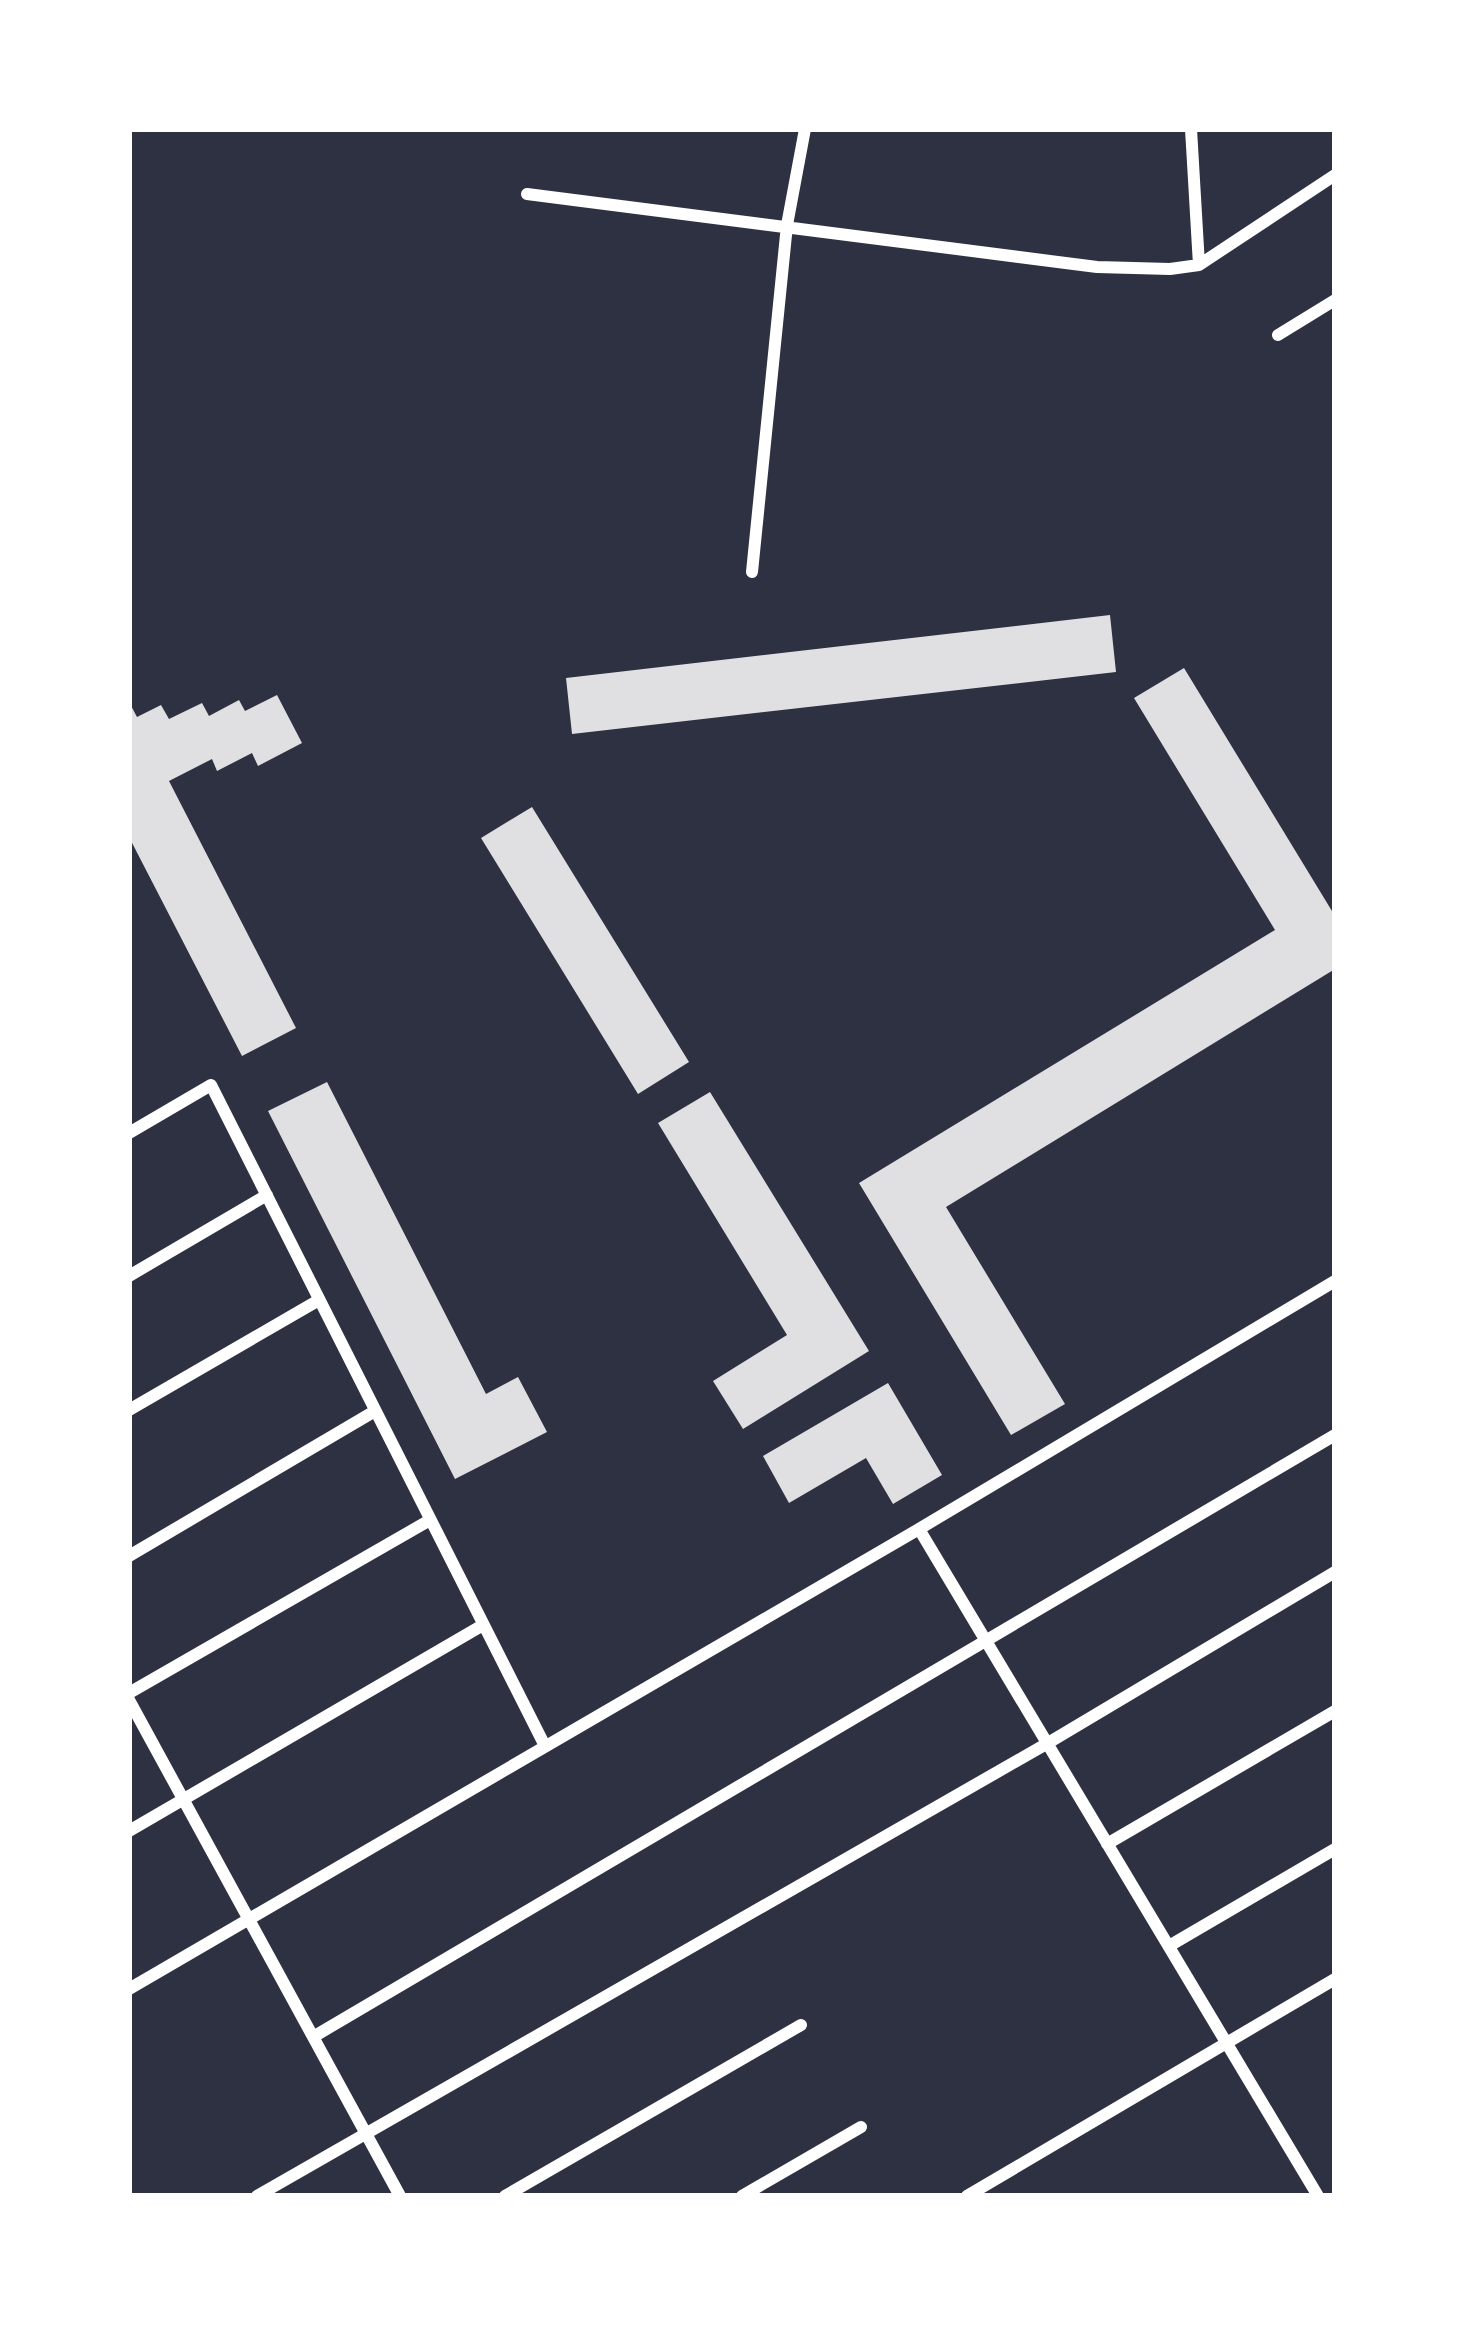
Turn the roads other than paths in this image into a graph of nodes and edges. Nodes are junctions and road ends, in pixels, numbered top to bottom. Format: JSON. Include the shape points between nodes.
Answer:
{"nodes":[{"id":1,"x":805,"y":129,"type":"edge"},
{"id":2,"x":1191,"y":129,"type":"edge"},
{"id":3,"x":1335,"y":175,"type":"edge"},
{"id":4,"x":527,"y":194,"type":"dead end"},
{"id":5,"x":787,"y":225,"type":"junction"},
{"id":6,"x":1199,"y":265,"type":"junction"},
{"id":7,"x":1335,"y":300,"type":"edge"},
{"id":8,"x":1278,"y":335,"type":"dead end"},
{"id":9,"x":752,"y":572,"type":"dead end"},
{"id":10,"x":129,"y":1133,"type":"edge"},
{"id":11,"x":267,"y":1196,"type":"junction"},
{"id":12,"x":129,"y":1276,"type":"edge"},
{"id":13,"x":1335,"y":1281,"type":"edge"},
{"id":14,"x":319,"y":1300,"type":"junction"},
{"id":15,"x":129,"y":1410,"type":"edge"},
{"id":16,"x":375,"y":1411,"type":"junction"},
{"id":17,"x":1335,"y":1435,"type":"edge"},
{"id":18,"x":430,"y":1520,"type":"junction"},
{"id":19,"x":919,"y":1529,"type":"junction"},
{"id":20,"x":129,"y":1556,"type":"edge"},
{"id":21,"x":1335,"y":1572,"type":"edge"},
{"id":22,"x":483,"y":1625,"type":"junction"},
{"id":23,"x":985,"y":1639,"type":"junction"},
{"id":24,"x":129,"y":1697,"type":"edge"},
{"id":25,"x":1335,"y":1711,"type":"edge"},
{"id":26,"x":1048,"y":1743,"type":"junction"},
{"id":27,"x":545,"y":1746,"type":"junction"},
{"id":28,"x":184,"y":1799,"type":"junction"},
{"id":29,"x":129,"y":1831,"type":"edge"},
{"id":30,"x":1108,"y":1844,"type":"junction"},
{"id":31,"x":1335,"y":1849,"type":"edge"},
{"id":32,"x":249,"y":1919,"type":"junction"},
{"id":33,"x":1168,"y":1946,"type":"junction"},
{"id":34,"x":1335,"y":1979,"type":"edge"},
{"id":35,"x":129,"y":1989,"type":"edge"},
{"id":36,"x":801,"y":2025,"type":"dead end"},
{"id":37,"x":313,"y":2037,"type":"junction"},
{"id":38,"x":1226,"y":2042,"type":"junction"},
{"id":39,"x":861,"y":2127,"type":"dead end"},
{"id":40,"x":364,"y":2132,"type":"junction"},
{"id":41,"x":257,"y":2196,"type":"edge"},
{"id":42,"x":400,"y":2196,"type":"edge"},
{"id":43,"x":505,"y":2196,"type":"edge"},
{"id":44,"x":742,"y":2196,"type":"edge"},
{"id":45,"x":967,"y":2196,"type":"edge"},
{"id":46,"x":1318,"y":2196,"type":"edge"}],
"edges":[{"from":1,"to":5,"type":"street"},
{"from":2,"to":6,"type":"street"},
{"from":3,"to":6,"type":"street"},
{"from":4,"to":5,"type":"street"},
{"from":5,"to":6,"type":"street","via":[[1097,267]]},
{"from":5,"to":9,"type":"street"},
{"from":7,"to":8,"type":"street"},
{"from":10,"to":11,"type":"street","via":[[211,1085]]},
{"from":11,"to":12,"type":"street"},
{"from":11,"to":14,"type":"street"},
{"from":13,"to":19,"type":"street"},
{"from":14,"to":15,"type":"street"},
{"from":14,"to":16,"type":"street"},
{"from":16,"to":18,"type":"street"},
{"from":16,"to":20,"type":"street"},
{"from":17,"to":23,"type":"street"},
{"from":18,"to":22,"type":"street"},
{"from":18,"to":24,"type":"street"},
{"from":19,"to":23,"type":"street"},
{"from":19,"to":27,"type":"street"},
{"from":21,"to":26,"type":"street"},
{"from":22,"to":27,"type":"street"},
{"from":22,"to":28,"type":"street"},
{"from":23,"to":26,"type":"street"},
{"from":23,"to":37,"type":"street"},
{"from":24,"to":28,"type":"street"},
{"from":25,"to":30,"type":"street"},
{"from":26,"to":30,"type":"street"},
{"from":26,"to":40,"type":"street"},
{"from":27,"to":32,"type":"street"},
{"from":28,"to":29,"type":"street"},
{"from":28,"to":32,"type":"street"},
{"from":30,"to":33,"type":"street"},
{"from":31,"to":33,"type":"street"},
{"from":32,"to":35,"type":"street"},
{"from":32,"to":37,"type":"street"},
{"from":33,"to":38,"type":"street"},
{"from":34,"to":38,"type":"street"},
{"from":36,"to":43,"type":"street"},
{"from":37,"to":40,"type":"street"},
{"from":38,"to":45,"type":"street"},
{"from":38,"to":46,"type":"street"},
{"from":39,"to":44,"type":"street"},
{"from":40,"to":41,"type":"street"},
{"from":40,"to":42,"type":"street"}]}
